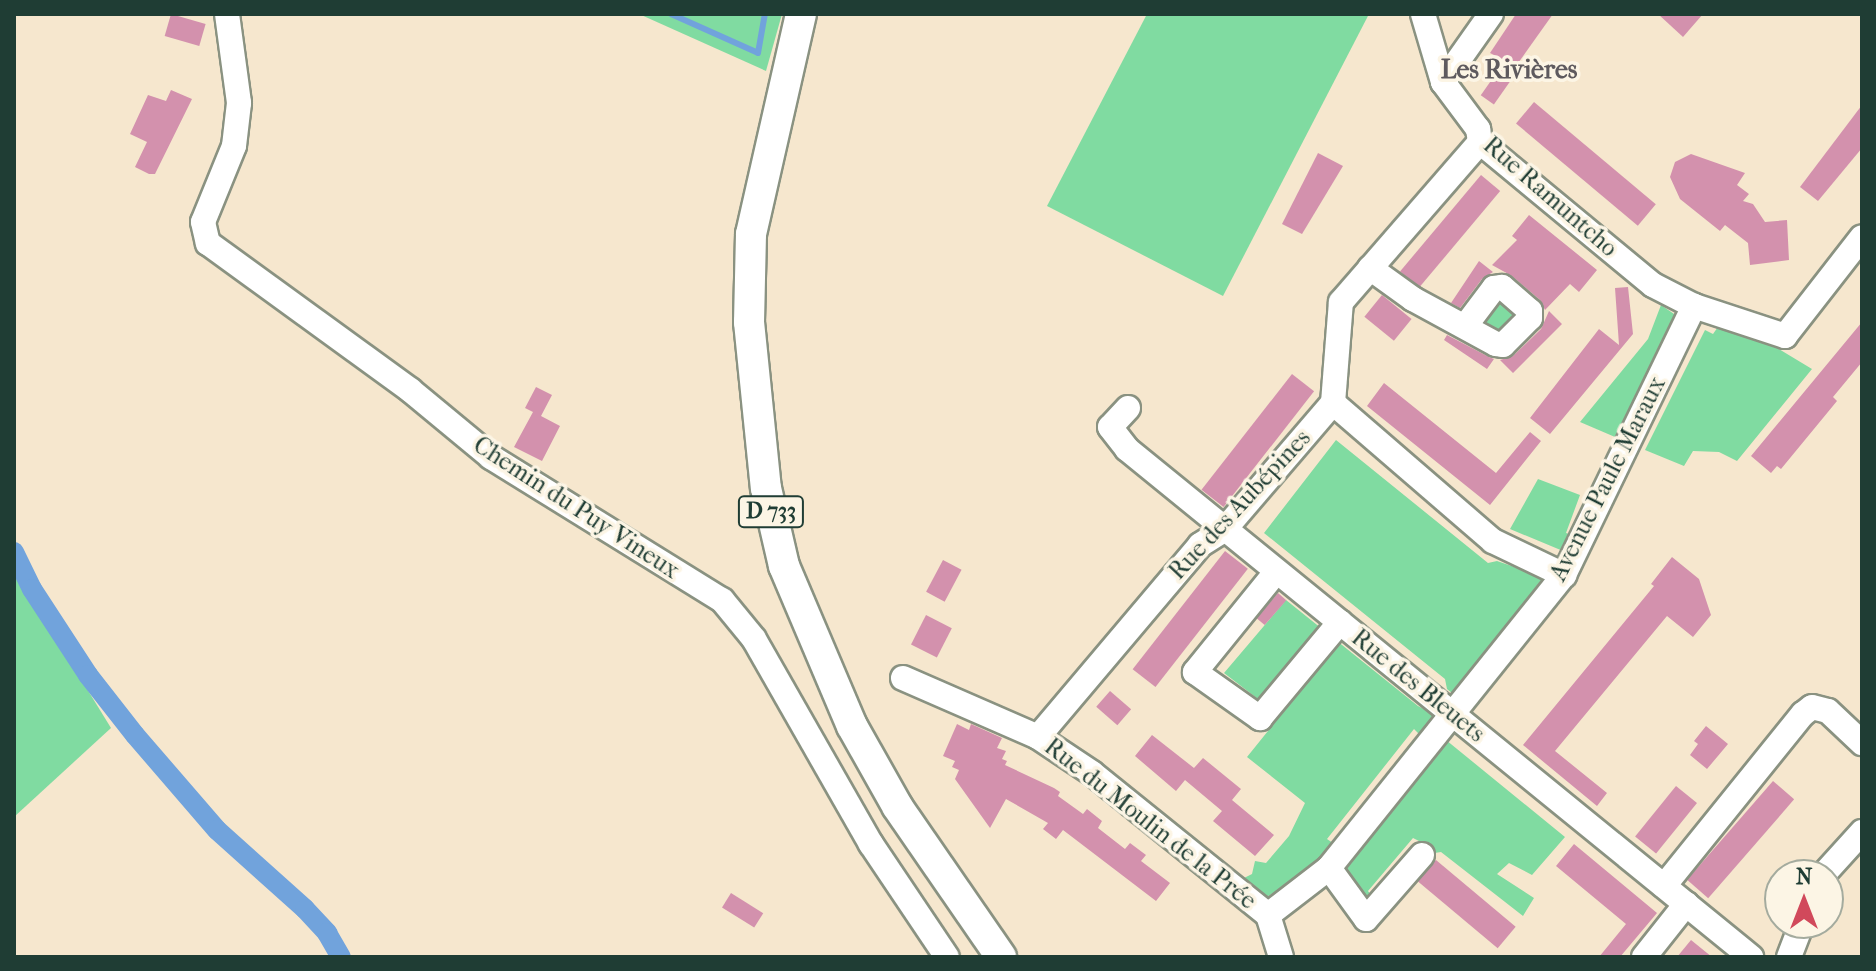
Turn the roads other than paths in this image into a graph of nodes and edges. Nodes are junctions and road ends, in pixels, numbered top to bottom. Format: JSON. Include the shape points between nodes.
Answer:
{"nodes":[{"id":1,"x":227,"y":14,"type":"edge"},
{"id":2,"x":801,"y":14,"type":"edge"},
{"id":3,"x":1423,"y":14,"type":"edge"},
{"id":4,"x":1491,"y":14,"type":"edge"},
{"id":5,"x":1443,"y":82,"type":"junction"},
{"id":6,"x":1480,"y":142,"type":"junction"},
{"id":7,"x":1862,"y":237,"type":"edge"},
{"id":8,"x":1370,"y":268,"type":"junction"},
{"id":9,"x":1694,"y":306,"type":"junction"},
{"id":10,"x":1466,"y":325,"type":"dead end"},
{"id":11,"x":1333,"y":403,"type":"junction"},
{"id":12,"x":1128,"y":408,"type":"dead end"},
{"id":13,"x":1224,"y":530,"type":"junction"},
{"id":14,"x":1276,"y":572,"type":"junction"},
{"id":15,"x":1564,"y":575,"type":"junction"},
{"id":16,"x":1340,"y":622,"type":"junction"},
{"id":17,"x":903,"y":678,"type":"dead end"},
{"id":18,"x":1454,"y":714,"type":"junction"},
{"id":19,"x":1038,"y":737,"type":"junction"},
{"id":20,"x":1862,"y":743,"type":"edge"},
{"id":21,"x":1862,"y":832,"type":"edge"},
{"id":22,"x":1422,"y":855,"type":"dead end"},
{"id":23,"x":1838,"y":859,"type":"edge"},
{"id":24,"x":1329,"y":868,"type":"junction"},
{"id":25,"x":1664,"y":886,"type":"junction"},
{"id":26,"x":1686,"y":904,"type":"junction"},
{"id":27,"x":1268,"y":915,"type":"junction"},
{"id":28,"x":947,"y":957,"type":"edge"},
{"id":29,"x":1001,"y":957,"type":"edge"},
{"id":30,"x":1281,"y":957,"type":"edge"},
{"id":31,"x":1644,"y":957,"type":"edge"},
{"id":32,"x":1751,"y":957,"type":"edge"}],
"edges":[{"from":1,"to":28,"type":"street","name":"Chemin du Puy Vineux","via":[[239,103],[234,146],[203,222],[208,243],[410,390],[491,457],[722,600],[754,639],[871,844]]},
{"from":2,"to":29,"type":"main road","number":"D 733","via":[[751,234],[749,322],[766,488],[784,566],[852,726],[897,806]]},
{"from":3,"to":5,"type":"street","name":"Rue Ramuntcho"},
{"from":4,"to":5,"type":"street"},
{"from":5,"to":6,"type":"street","name":"Rue Ramuntcho","via":[[1478,129]]},
{"from":6,"to":8,"type":"street"},
{"from":6,"to":9,"type":"street","name":"Rue Ramuntcho","via":[[1653,285]]},
{"from":7,"to":9,"type":"street","via":[[1785,336]]},
{"from":8,"to":10,"type":"street","via":[[1413,299]]},
{"from":8,"to":11,"type":"street","via":[[1341,302]]},
{"from":9,"to":15,"type":"street","name":"Avenue Paule Maraux"},
{"from":11,"to":13,"type":"street","name":"Rue des Aubépines"},
{"from":11,"to":15,"type":"street","via":[[1493,541]]},
{"from":12,"to":13,"type":"street","name":"Rue des Bleuets","via":[[1110,427],[1127,449]]},
{"from":13,"to":14,"type":"street","name":"Rue des Bleuets"},
{"from":13,"to":19,"type":"street","name":"Rue des Aubépines","via":[[1200,545]]},
{"from":14,"to":16,"type":"street","name":"Rue des Bleuets"},
{"from":14,"to":16,"type":"street","via":[[1195,672],[1260,718]]},
{"from":15,"to":18,"type":"street","name":"Avenue Paule Maraux"},
{"from":16,"to":18,"type":"street","name":"Rue des Bleuets"},
{"from":17,"to":19,"type":"street","name":"Rue du Moulin de la Prée"},
{"from":18,"to":24,"type":"street","name":"Avenue Paule Maraux"},
{"from":18,"to":25,"type":"street","name":"Rue des Bleuets"},
{"from":19,"to":27,"type":"street","name":"Rue du Moulin de la Prée","via":[[1092,773]]},
{"from":20,"to":25,"type":"street","via":[[1828,711],[1812,707]]},
{"from":21,"to":23,"type":"street"},
{"from":22,"to":24,"type":"street","via":[[1366,919]]},
{"from":24,"to":27,"type":"street","name":"Avenue Paule Maraux"},
{"from":25,"to":26,"type":"street","name":"Rue des Bleuets"},
{"from":26,"to":31,"type":"street"},
{"from":26,"to":32,"type":"street","name":"Rue des Bleuets"},
{"from":27,"to":30,"type":"street","name":"Rue du Moulin de la Prée"}]}
